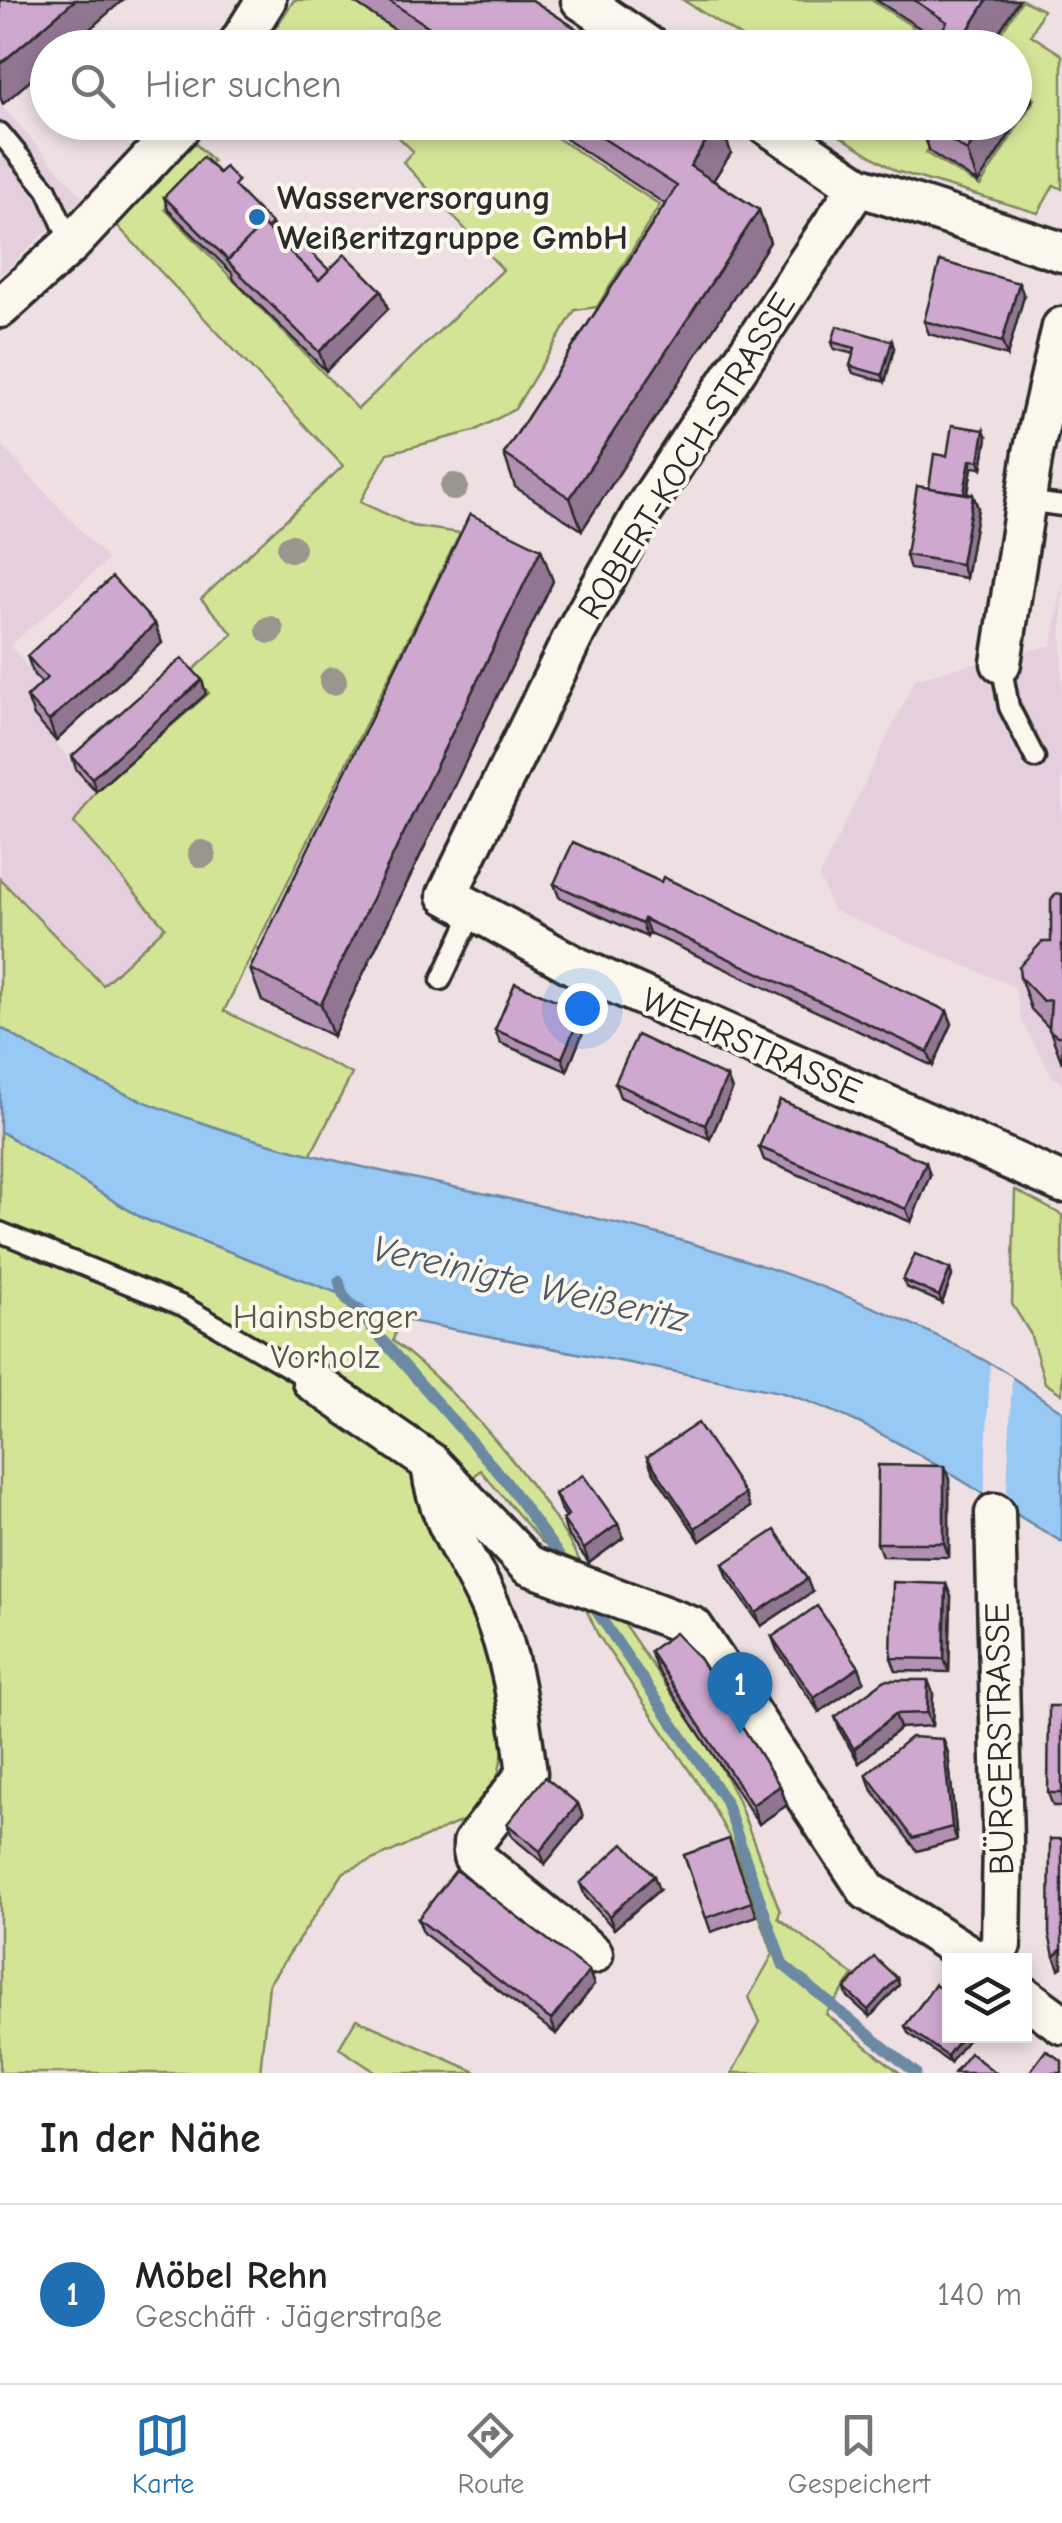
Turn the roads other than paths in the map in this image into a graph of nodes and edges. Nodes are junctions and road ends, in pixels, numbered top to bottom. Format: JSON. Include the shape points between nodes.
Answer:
{"nodes":[{"id":1,"x":266,"y":0,"type":"edge"},
{"id":2,"x":580,"y":0,"type":"edge"},
{"id":3,"x":247,"y":30,"type":"edge"},
{"id":4,"x":624,"y":30,"type":"edge"},
{"id":5,"x":0,"y":133,"type":"edge"},
{"id":6,"x":168,"y":140,"type":"edge"},
{"id":7,"x":790,"y":140,"type":"edge"},
{"id":8,"x":858,"y":186,"type":"junction"},
{"id":9,"x":71,"y":244,"type":"junction"},
{"id":10,"x":1062,"y":252,"type":"edge"},
{"id":11,"x":0,"y":308,"type":"edge"},
{"id":12,"x":1062,"y":328,"type":"edge"},
{"id":13,"x":1044,"y":503,"type":"edge"},
{"id":14,"x":1000,"y":664,"type":"joint"},
{"id":15,"x":1035,"y":758,"type":"dead end"},
{"id":16,"x":448,"y":895,"type":"junction"},
{"id":17,"x":441,"y":980,"type":"dead end"},
{"id":18,"x":1062,"y":1184,"type":"edge"},
{"id":19,"x":0,"y":1232,"type":"edge"},
{"id":20,"x":312,"y":1381,"type":"joint"},
{"id":21,"x":431,"y":1463,"type":"junction"},
{"id":22,"x":995,"y":1513,"type":"dead end"},
{"id":23,"x":965,"y":1953,"type":"edge"},
{"id":24,"x":995,"y":1953,"type":"edge"},
{"id":25,"x":593,"y":1954,"type":"dead end"},
{"id":26,"x":1032,"y":2002,"type":"edge"},
{"id":27,"x":1062,"y":2024,"type":"edge"}],
"edges":[{"from":1,"to":3,"type":"street"},
{"from":2,"to":4,"type":"street"},
{"from":5,"to":9,"type":"lane","via":[[48,190]]},
{"from":6,"to":9,"type":"street"},
{"from":7,"to":8,"type":"street"},
{"from":8,"to":10,"type":"street"},
{"from":8,"to":16,"type":"street","name":"ROBERT-KOCH-STRASSE","via":[[644,511],[576,631]]},
{"from":9,"to":11,"type":"street"},
{"from":12,"to":13,"type":"street"},
{"from":13,"to":14,"type":"street"},
{"from":14,"to":15,"type":"lane","via":[[1009,707]]},
{"from":16,"to":17,"type":"lane","via":[[468,923]]},
{"from":16,"to":18,"type":"street","name":"WEHRSTRASSE","via":[[575,966]]},
{"from":19,"to":20,"type":"lane","via":[[183,1306]]},
{"from":20,"to":21,"type":"street"},
{"from":21,"to":23,"type":"street","via":[[528,1564],[693,1627],[868,1891]]},
{"from":21,"to":25,"type":"street","via":[[435,1498],[514,1668],[526,1773],[472,1844],[474,1856]]},
{"from":22,"to":24,"type":"street","name":"BÜRGERSTRASSE","via":[[1003,1841],[1001,1945]]},
{"from":26,"to":27,"type":"street"}]}
